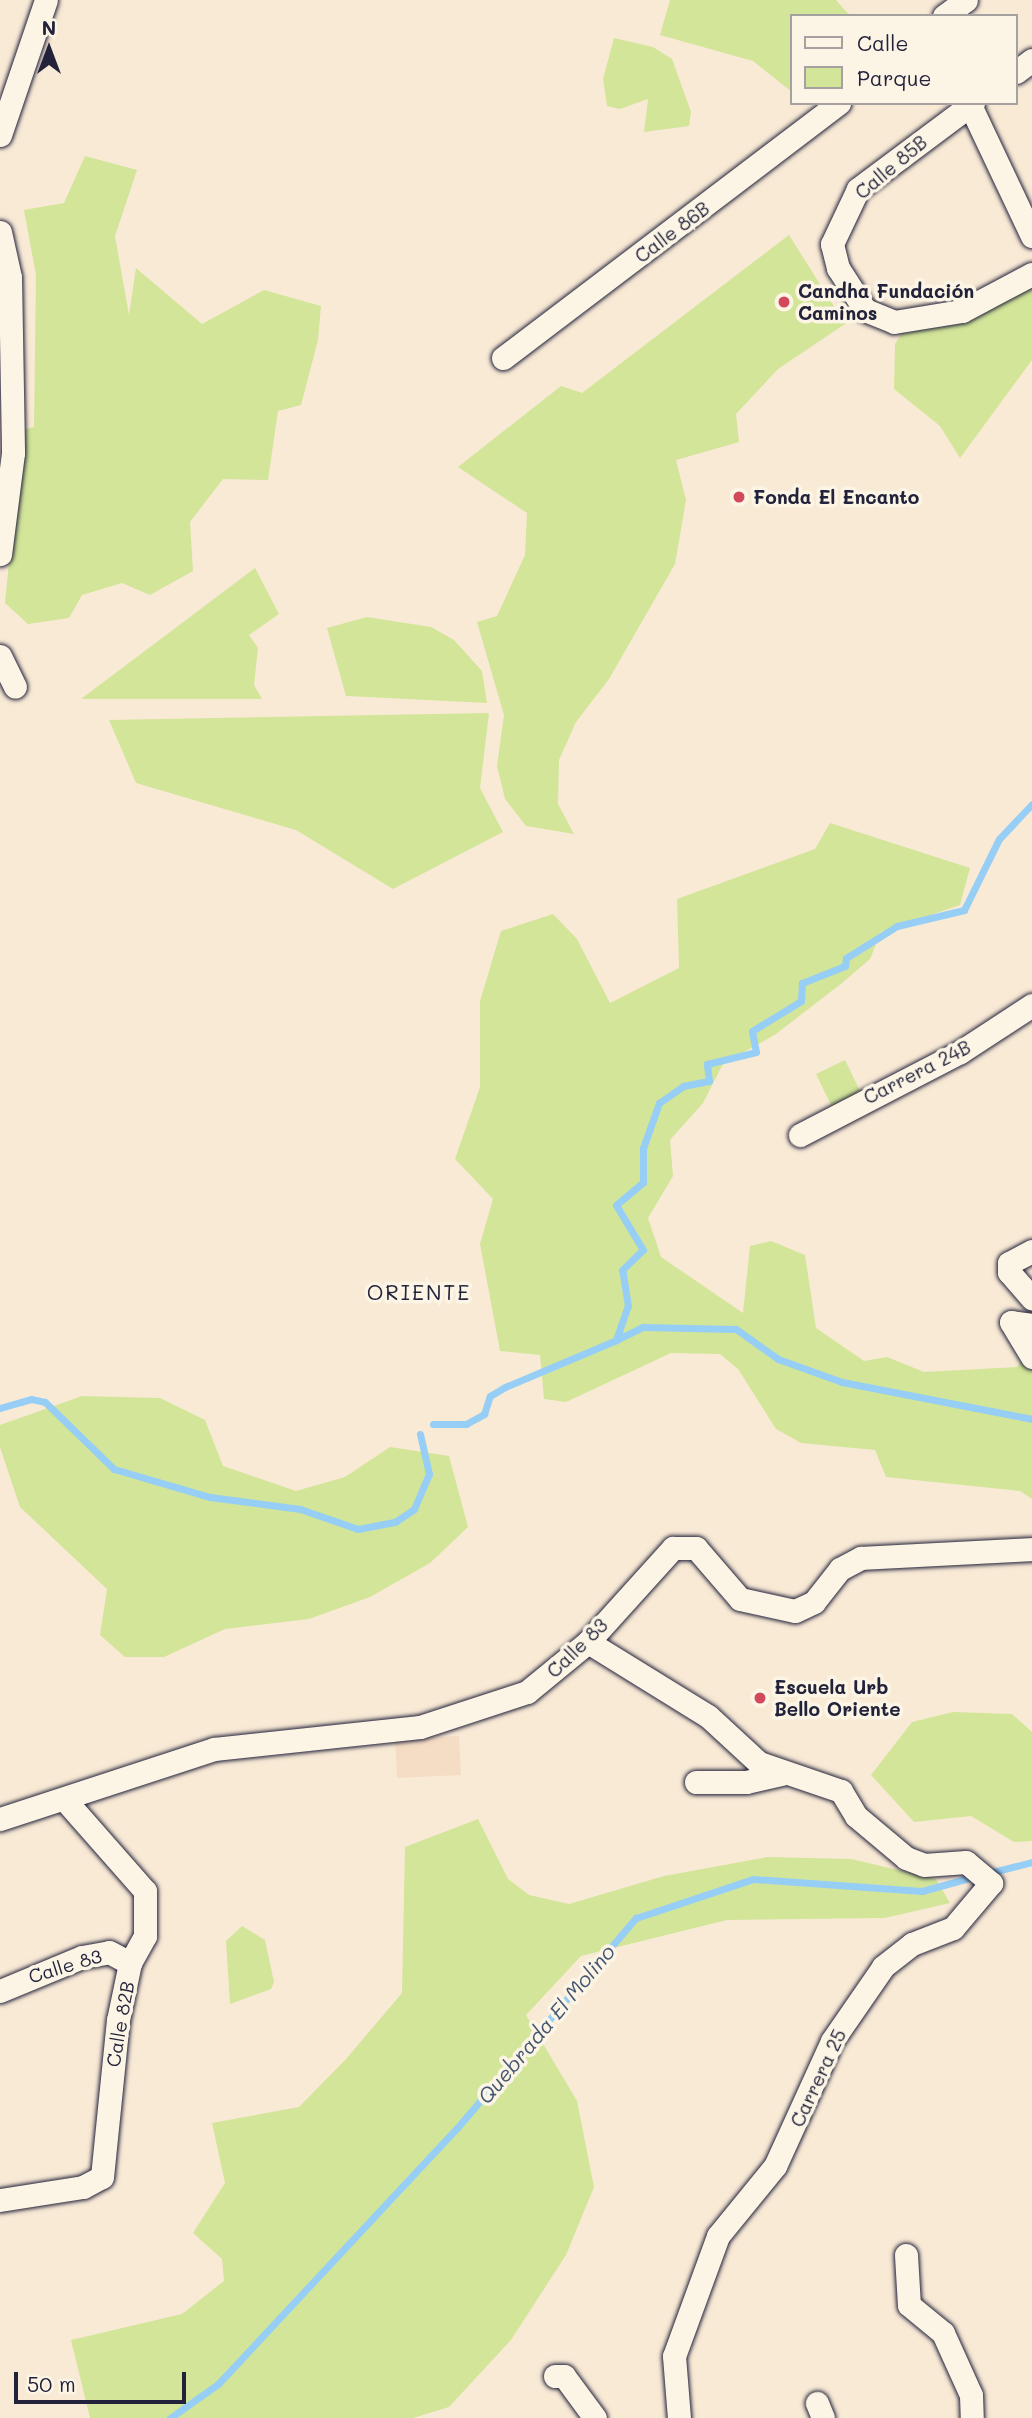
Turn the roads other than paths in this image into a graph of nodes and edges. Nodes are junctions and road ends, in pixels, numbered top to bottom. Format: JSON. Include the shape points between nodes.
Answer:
{"nodes":[{"id":1,"x":46,"y":0,"type":"edge"},
{"id":2,"x":966,"y":0,"type":"edge"},
{"id":3,"x":947,"y":14,"type":"edge"},
{"id":4,"x":836,"y":105,"type":"edge"},
{"id":5,"x":970,"y":105,"type":"edge"},
{"id":6,"x":971,"y":105,"type":"edge"},
{"id":7,"x":0,"y":135,"type":"edge"},
{"id":8,"x":0,"y":232,"type":"edge"},
{"id":9,"x":1032,"y":236,"type":"edge"},
{"id":10,"x":1032,"y":274,"type":"edge"},
{"id":11,"x":503,"y":358,"type":"dead end"},
{"id":12,"x":0,"y":554,"type":"edge"},
{"id":13,"x":0,"y":656,"type":"edge"},
{"id":14,"x":15,"y":687,"type":"dead end"},
{"id":15,"x":1032,"y":1005,"type":"edge"},
{"id":16,"x":800,"y":1135,"type":"dead end"},
{"id":17,"x":1032,"y":1251,"type":"edge"},
{"id":18,"x":1032,"y":1298,"type":"edge"},
{"id":19,"x":1032,"y":1325,"type":"edge"},
{"id":20,"x":1032,"y":1357,"type":"edge"},
{"id":21,"x":1032,"y":1549,"type":"edge"},
{"id":22,"x":588,"y":1642,"type":"junction"},
{"id":23,"x":782,"y":1774,"type":"junction"},
{"id":24,"x":696,"y":1782,"type":"dead end"},
{"id":25,"x":66,"y":1801,"type":"junction"},
{"id":26,"x":0,"y":1819,"type":"edge"},
{"id":27,"x":130,"y":1963,"type":"junction"},
{"id":28,"x":0,"y":1991,"type":"edge"},
{"id":29,"x":0,"y":2200,"type":"edge"},
{"id":30,"x":906,"y":2256,"type":"dead end"},
{"id":31,"x":555,"y":2376,"type":"dead end"},
{"id":32,"x":595,"y":2418,"type":"edge"},
{"id":33,"x":679,"y":2418,"type":"edge"},
{"id":34,"x":972,"y":2418,"type":"edge"}],
"edges":[{"from":1,"to":7,"type":"street"},
{"from":2,"to":3,"type":"street"},
{"from":4,"to":11,"type":"street","name":"Calle 86B"},
{"from":5,"to":10,"type":"street","name":"Calle 85B","via":[[858,189],[832,244],[838,268],[865,310],[894,321],[962,310]]},
{"from":6,"to":9,"type":"street"},
{"from":8,"to":12,"type":"street","via":[[10,277],[13,453]]},
{"from":13,"to":14,"type":"street"},
{"from":15,"to":16,"type":"street","name":"Carrera 24B","via":[[960,1052]]},
{"from":17,"to":18,"type":"street","via":[[1009,1263],[1009,1272]]},
{"from":19,"to":20,"type":"street","via":[[1011,1322]]},
{"from":21,"to":22,"type":"street","name":"Calle 83","via":[[861,1558],[840,1569],[814,1602],[795,1611],[740,1598],[696,1548],[686,1545],[663,1553]]},
{"from":22,"to":23,"type":"street","name":"Carrera 25","via":[[708,1716],[759,1763]]},
{"from":22,"to":25,"type":"street","name":"Calle 83","via":[[527,1692],[458,1720],[214,1749]]},
{"from":23,"to":24,"type":"street","via":[[746,1783]]},
{"from":23,"to":33,"type":"street","name":"Carrera 25","via":[[841,1791],[856,1816],[905,1857],[924,1865],[966,1862],[991,1883],[953,1928],[912,1944],[883,1967],[832,2041],[775,2166],[718,2236],[674,2356]]},
{"from":25,"to":26,"type":"street","name":"Calle 83"},
{"from":25,"to":27,"type":"street","name":"Calle 82B","via":[[145,1891],[145,1936]]},
{"from":27,"to":28,"type":"street","name":"Calle 83","via":[[109,1952],[82,1956]]},
{"from":27,"to":29,"type":"street","name":"Calle 82B","via":[[118,2020],[102,2177],[83,2187]]},
{"from":30,"to":34,"type":"street","via":[[909,2305],[943,2333],[971,2395]]},
{"from":31,"to":32,"type":"street","via":[[565,2376]]}]}
